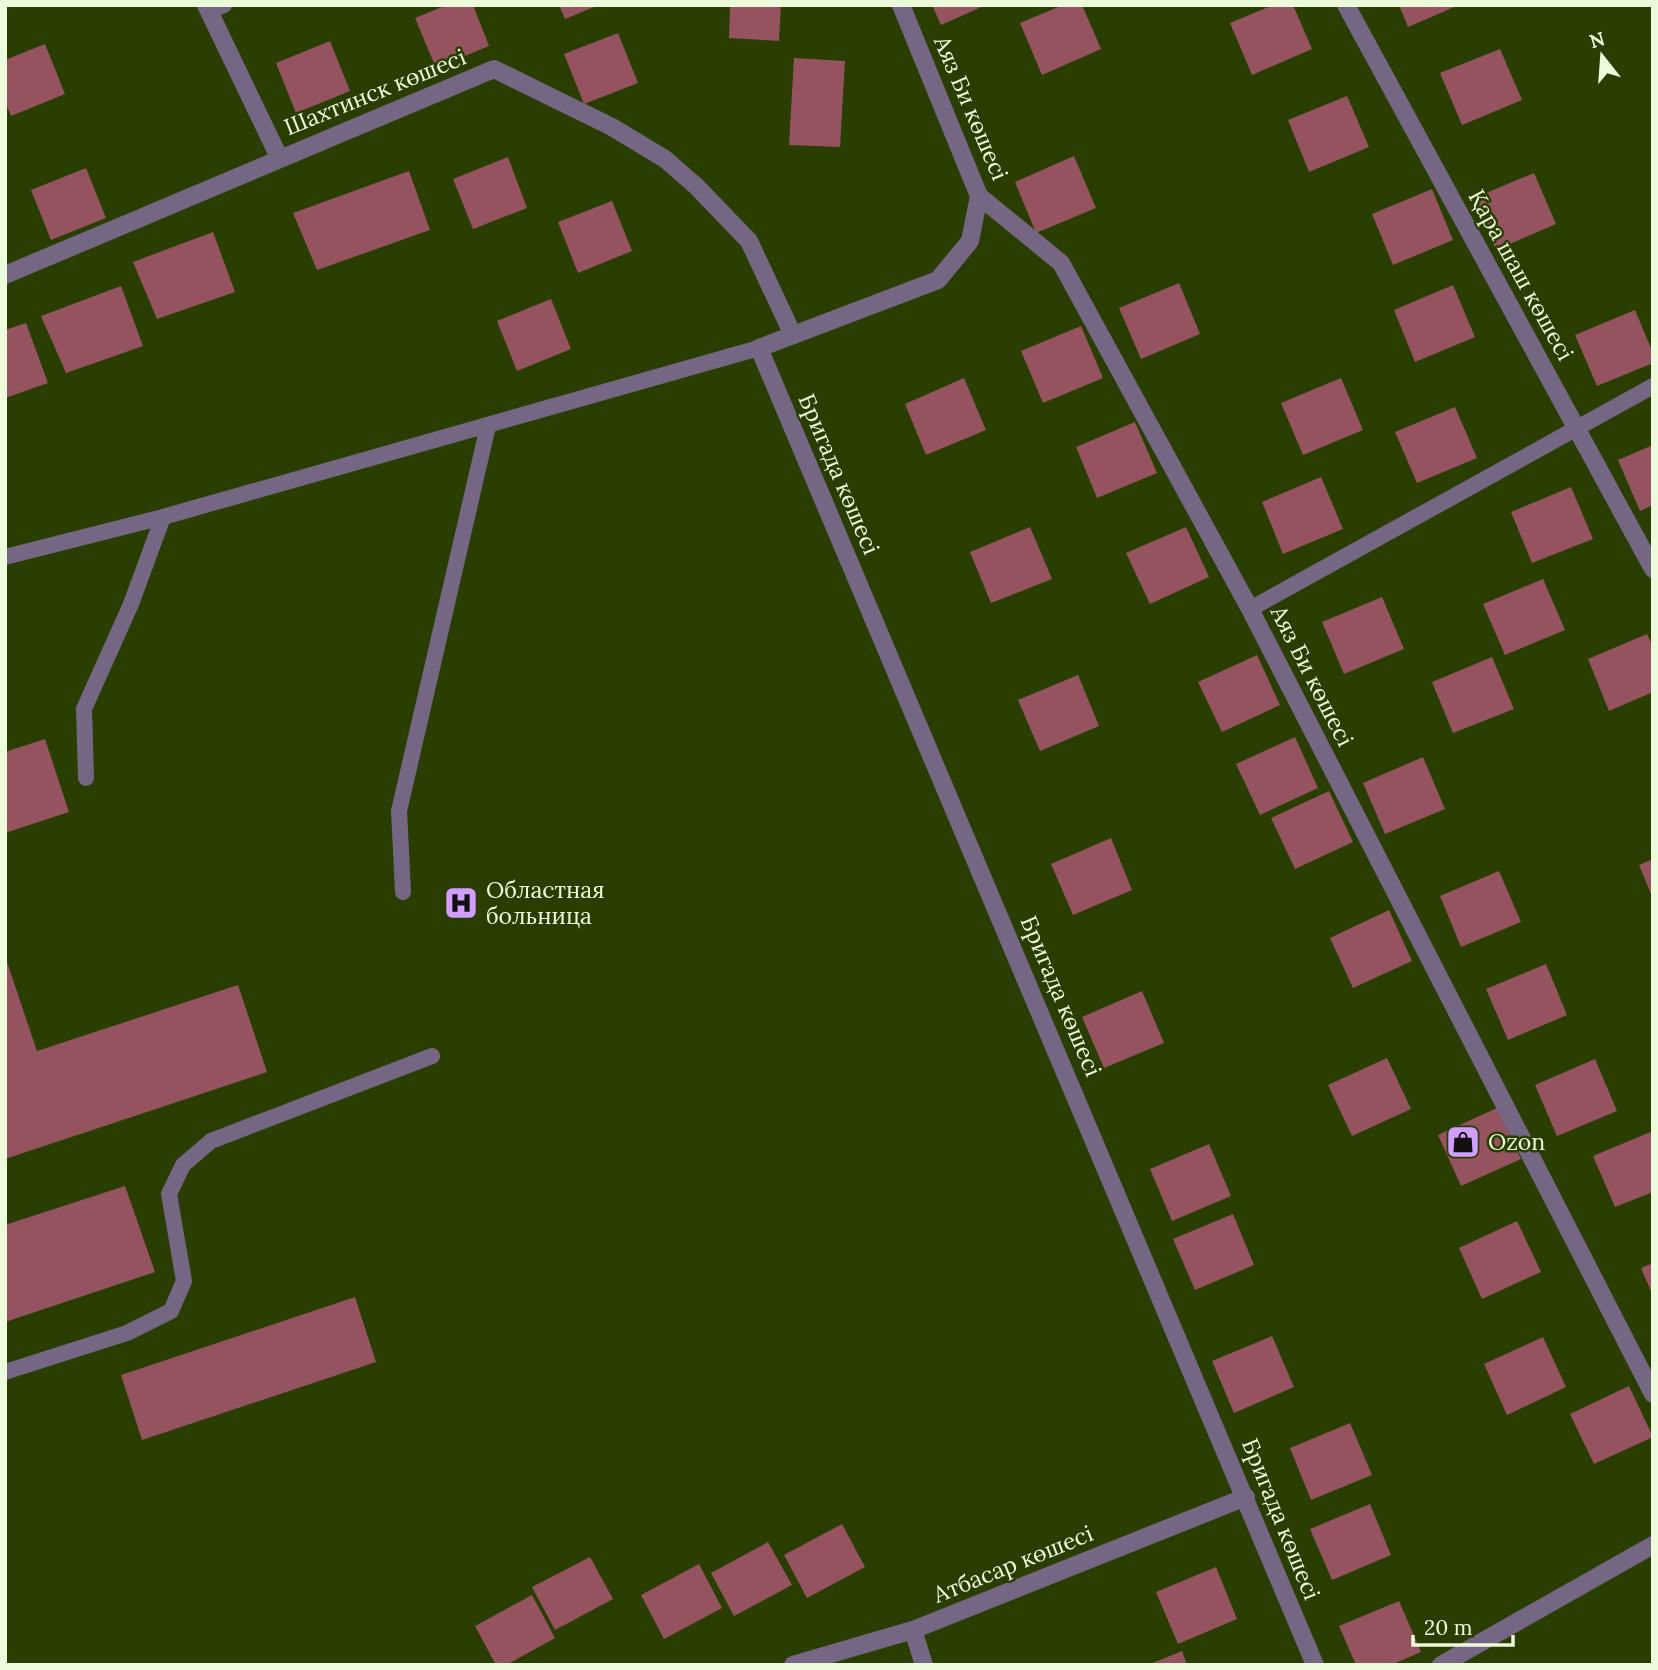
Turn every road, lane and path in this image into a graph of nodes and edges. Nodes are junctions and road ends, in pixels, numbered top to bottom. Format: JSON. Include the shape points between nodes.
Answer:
{"nodes":[{"id":1,"x":901,"y":5,"type":"edge"},
{"id":2,"x":1346,"y":5,"type":"edge"},
{"id":3,"x":213,"y":7,"type":"edge"},
{"id":4,"x":279,"y":157,"type":"junction"},
{"id":5,"x":979,"y":196,"type":"junction"},
{"id":6,"x":5,"y":275,"type":"edge"},
{"id":7,"x":793,"y":335,"type":"junction"},
{"id":8,"x":759,"y":348,"type":"junction"},
{"id":9,"x":1653,"y":386,"type":"edge"},
{"id":10,"x":488,"y":426,"type":"junction"},
{"id":11,"x":1576,"y":426,"type":"junction"},
{"id":12,"x":163,"y":517,"type":"junction"},
{"id":13,"x":5,"y":557,"type":"edge"},
{"id":14,"x":1653,"y":569,"type":"edge"},
{"id":15,"x":1250,"y":609,"type":"junction"},
{"id":16,"x":86,"y":778,"type":"dead end"},
{"id":17,"x":403,"y":892,"type":"dead end"},
{"id":18,"x":432,"y":1056,"type":"dead end"},
{"id":19,"x":5,"y":1373,"type":"edge"},
{"id":20,"x":1653,"y":1394,"type":"edge"},
{"id":21,"x":1246,"y":1497,"type":"junction"},
{"id":22,"x":1653,"y":1545,"type":"edge"},
{"id":23,"x":913,"y":1630,"type":"junction"},
{"id":24,"x":793,"y":1665,"type":"edge"},
{"id":25,"x":924,"y":1665,"type":"edge"},
{"id":26,"x":1315,"y":1665,"type":"edge"},
{"id":27,"x":1441,"y":1665,"type":"edge"}],
"edges":[{"from":1,"to":5,"type":"street","name":"Аяз Би көшесі"},
{"from":2,"to":11,"type":"street","name":"Қара шаш көшесі"},
{"from":3,"to":4,"type":"street","name":"Шахтинск көшесі"},
{"from":4,"to":6,"type":"street","name":"Шахтинск көшесі"},
{"from":4,"to":7,"type":"street","name":"Шахтинск көшесі","via":[[494,69],[612,127],[665,159],[696,186],[749,241]]},
{"from":5,"to":7,"type":"street","via":[[970,241],[938,280]]},
{"from":5,"to":15,"type":"street","name":"Аяз Би көшесі","via":[[1061,263]]},
{"from":7,"to":8,"type":"street"},
{"from":8,"to":10,"type":"lane"},
{"from":8,"to":21,"type":"street","name":"Бригада көшесі"},
{"from":9,"to":11,"type":"lane"},
{"from":10,"to":12,"type":"lane"},
{"from":10,"to":17,"type":"lane","via":[[399,811]]},
{"from":11,"to":14,"type":"street","name":"Қара шаш көшесі"},
{"from":11,"to":15,"type":"lane"},
{"from":12,"to":13,"type":"lane"},
{"from":12,"to":16,"type":"lane","via":[[131,604],[84,709]]},
{"from":15,"to":20,"type":"street","name":"Аяз Би көшесі"},
{"from":18,"to":19,"type":"lane","via":[[211,1141],[183,1165],[169,1194],[184,1281],[171,1311],[127,1333]]},
{"from":21,"to":23,"type":"street","name":"Атбасар көшесі"},
{"from":21,"to":26,"type":"street","name":"Бригада көшесі"},
{"from":22,"to":27,"type":"street"},
{"from":23,"to":24,"type":"street","name":"Атбасар көшесі"},
{"from":23,"to":25,"type":"street"}]}
